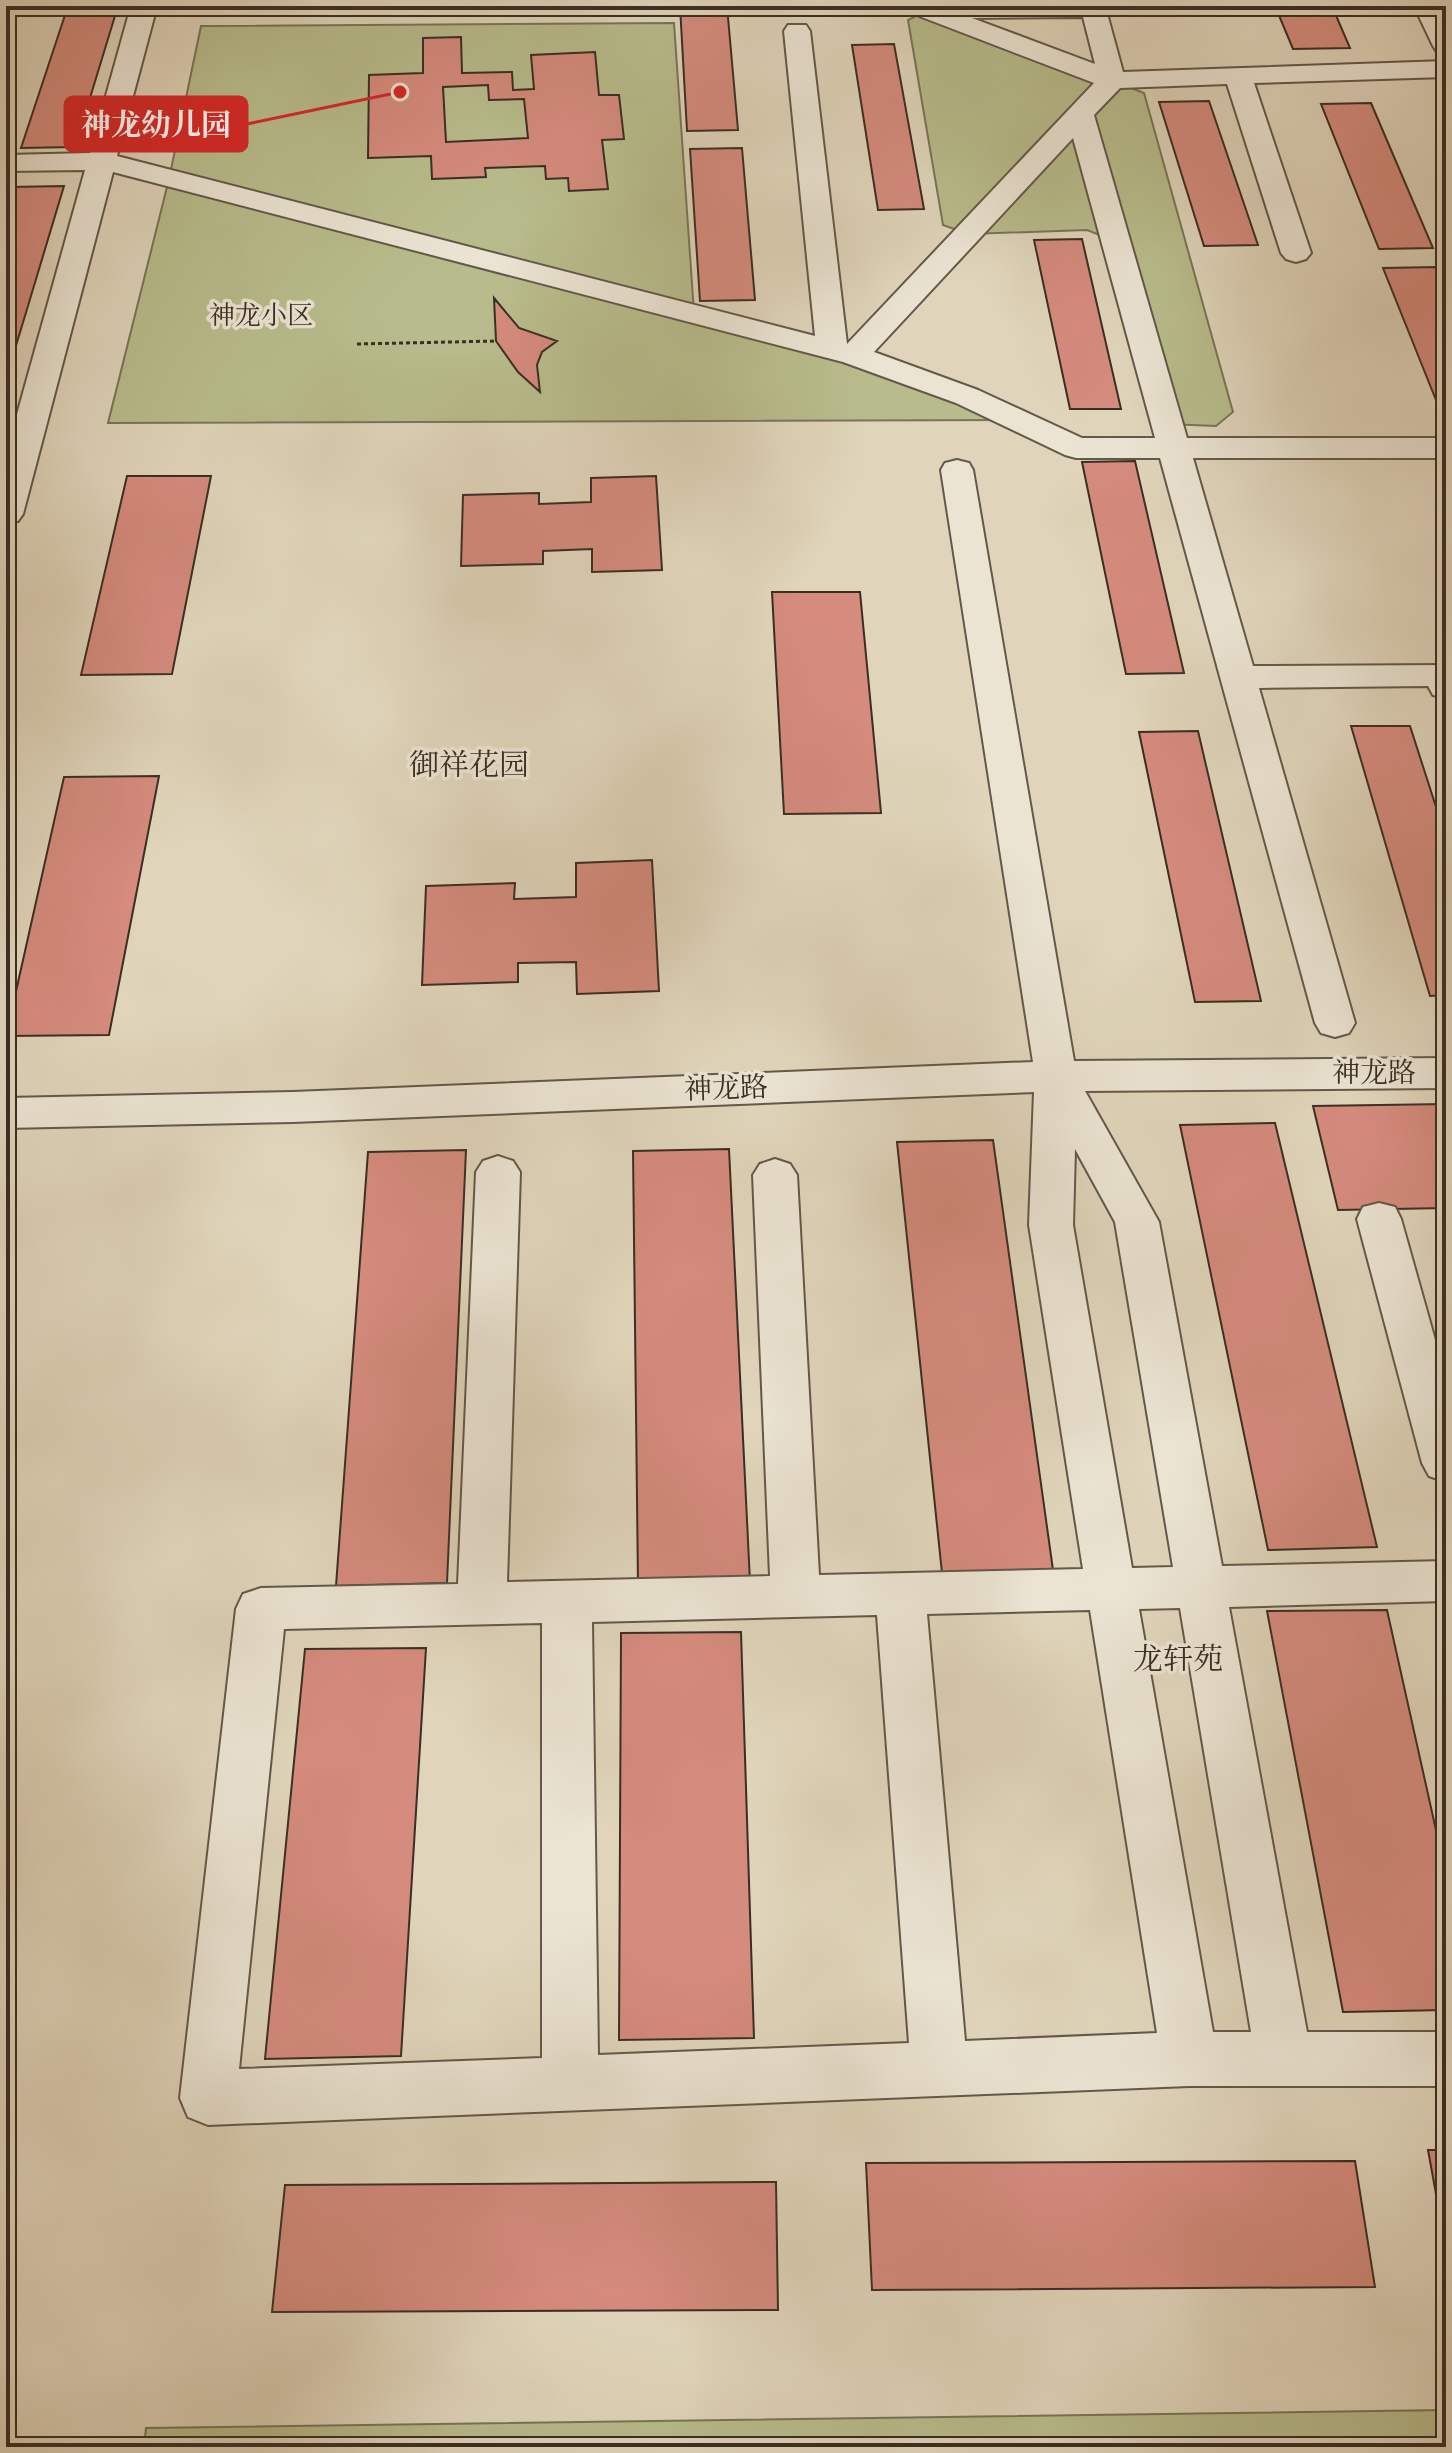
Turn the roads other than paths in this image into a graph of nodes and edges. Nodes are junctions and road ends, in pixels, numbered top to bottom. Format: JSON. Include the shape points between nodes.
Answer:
{"nodes":[{"id":1,"x":144,"y":6,"type":"edge"},
{"id":2,"x":1427,"y":6,"type":"edge"},
{"id":3,"x":797,"y":31,"type":"dead end"},
{"id":4,"x":1446,"y":46,"type":"edge"},
{"id":5,"x":1446,"y":69,"type":"edge"},
{"id":6,"x":1238,"y":76,"type":"junction"},
{"id":7,"x":1112,"y":80,"type":"junction"},
{"id":8,"x":1080,"y":114,"type":"junction"},
{"id":9,"x":102,"y":161,"type":"junction"},
{"id":10,"x":6,"y":163,"type":"edge"},
{"id":11,"x":1296,"y":253,"type":"dead end"},
{"id":12,"x":843,"y":352,"type":"junction"},
{"id":13,"x":21,"y":403,"type":"edge"},
{"id":14,"x":1174,"y":448,"type":"junction"},
{"id":15,"x":1446,"y":448,"type":"edge"},
{"id":16,"x":957,"y":470,"type":"dead end"},
{"id":17,"x":6,"y":514,"type":"edge"},
{"id":18,"x":1238,"y":677,"type":"junction"},
{"id":19,"x":1446,"y":687,"type":"edge"},
{"id":20,"x":1335,"y":1023,"type":"dead end"},
{"id":21,"x":1446,"y":1073,"type":"edge"},
{"id":22,"x":1056,"y":1076,"type":"junction"},
{"id":23,"x":6,"y":1113,"type":"edge"},
{"id":24,"x":498,"y":1172,"type":"dead end"},
{"id":25,"x":775,"y":1175,"type":"dead end"},
{"id":26,"x":1379,"y":1219,"type":"dead end"},
{"id":27,"x":1446,"y":1463,"type":"edge"},
{"id":28,"x":1446,"y":1581,"type":"edge"},
{"id":29,"x":1201,"y":1586,"type":"junction"},
{"id":30,"x":1111,"y":1588,"type":"junction"},
{"id":31,"x":900,"y":1593,"type":"junction"},
{"id":32,"x":795,"y":1595,"type":"junction"},
{"id":33,"x":567,"y":1601,"type":"junction"},
{"id":34,"x":482,"y":1603,"type":"junction"},
{"id":35,"x":1189,"y":2059,"type":"junction"},
{"id":36,"x":1284,"y":2059,"type":"junction"},
{"id":37,"x":1446,"y":2059,"type":"edge"},
{"id":38,"x":939,"y":2069,"type":"junction"},
{"id":39,"x":570,"y":2084,"type":"junction"}],
"edges":[{"from":1,"to":9,"type":"street"},
{"from":2,"to":4,"type":"street"},
{"from":3,"to":12,"type":"street"},
{"from":5,"to":6,"type":"street"},
{"from":6,"to":7,"type":"street"},
{"from":6,"to":11,"type":"street"},
{"from":7,"to":7,"type":"street","via":[[971,26],[928,10],[1094,9]]},
{"from":7,"to":8,"type":"street"},
{"from":8,"to":12,"type":"street"},
{"from":8,"to":14,"type":"street"},
{"from":9,"to":10,"type":"street"},
{"from":9,"to":12,"type":"street"},
{"from":9,"to":13,"type":"street"},
{"from":12,"to":14,"type":"street","via":[[964,392],[1076,448]]},
{"from":13,"to":17,"type":"street"},
{"from":14,"to":15,"type":"street"},
{"from":14,"to":18,"type":"street"},
{"from":16,"to":22,"type":"street"},
{"from":18,"to":19,"type":"street","via":[[1442,675]]},
{"from":18,"to":20,"type":"street"},
{"from":21,"to":22,"type":"street","name":"神龙路"},
{"from":22,"to":23,"type":"street","name":"神龙路","via":[[293,1107]]},
{"from":22,"to":29,"type":"street","via":[[1137,1222]]},
{"from":22,"to":30,"type":"street","via":[[1051,1225]]},
{"from":24,"to":34,"type":"street"},
{"from":25,"to":32,"type":"street"},
{"from":26,"to":27,"type":"street"},
{"from":28,"to":29,"type":"street"},
{"from":29,"to":30,"type":"street"},
{"from":29,"to":36,"type":"street"},
{"from":30,"to":31,"type":"street"},
{"from":30,"to":35,"type":"street"},
{"from":31,"to":32,"type":"street"},
{"from":31,"to":38,"type":"street"},
{"from":32,"to":33,"type":"street"},
{"from":33,"to":34,"type":"street"},
{"from":33,"to":39,"type":"street"},
{"from":34,"to":39,"type":"street","via":[[261,1609],[208,2098]]},
{"from":35,"to":36,"type":"street"},
{"from":35,"to":38,"type":"street"},
{"from":36,"to":37,"type":"street"},
{"from":38,"to":39,"type":"street"}]}
